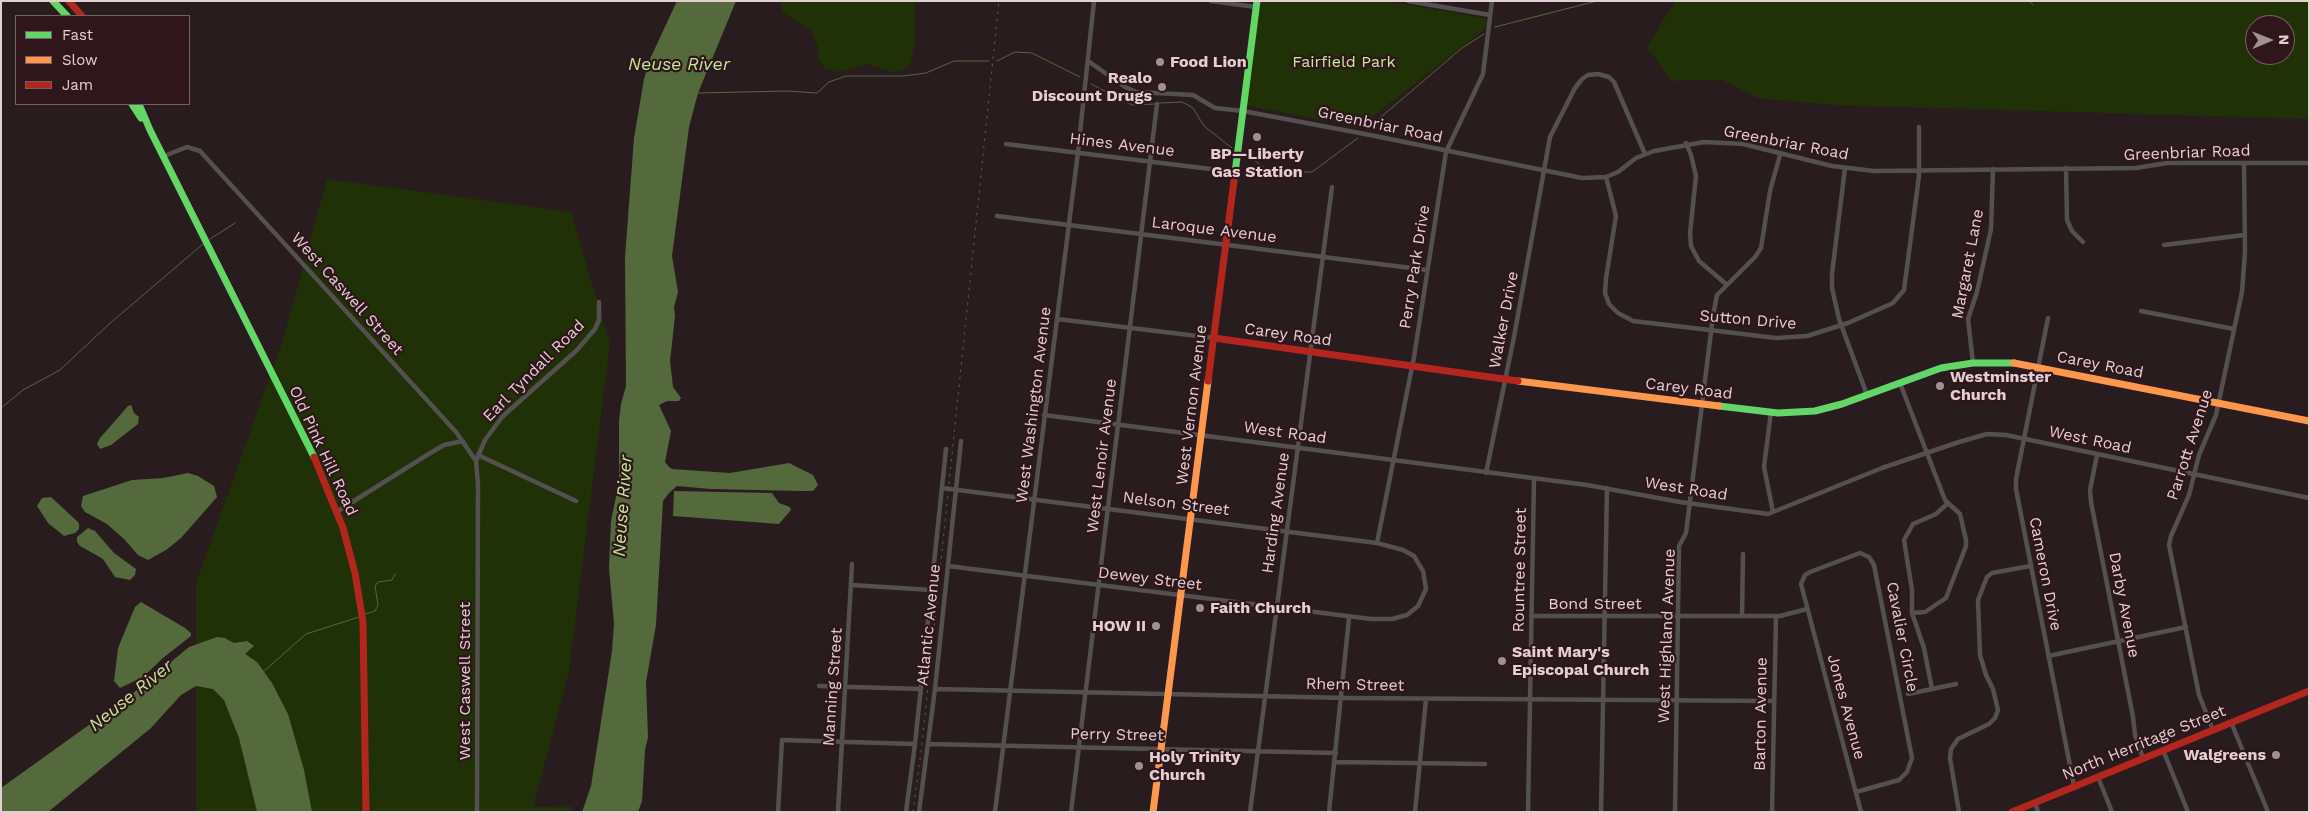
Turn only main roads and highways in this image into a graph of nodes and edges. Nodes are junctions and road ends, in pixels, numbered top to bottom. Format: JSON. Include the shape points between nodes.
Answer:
{"nodes":[{"id":1,"x":53,"y":1,"type":"edge"},
{"id":2,"x":69,"y":1,"type":"edge"},
{"id":3,"x":1257,"y":4,"type":"edge"},
{"id":4,"x":66,"y":15,"type":"edge"},
{"id":5,"x":81,"y":15,"type":"edge"},
{"id":6,"x":133,"y":105,"type":"edge"},
{"id":7,"x":139,"y":105,"type":"edge"},
{"id":8,"x":150,"y":130,"type":"junction"},
{"id":9,"x":1214,"y":338,"type":"junction"},
{"id":10,"x":2309,"y":421,"type":"edge"},
{"id":11,"x":2309,"y":691,"type":"edge"},
{"id":12,"x":366,"y":812,"type":"edge"},
{"id":13,"x":1153,"y":812,"type":"edge"},
{"id":14,"x":2012,"y":812,"type":"edge"}],
"edges":[{"from":1,"to":4,"type":"main road"},
{"from":2,"to":5,"type":"main road"},
{"from":3,"to":9,"type":"main road","name":"West Vernon Avenue"},
{"from":6,"to":8,"type":"main road","name":"Old Pink Hill Road"},
{"from":7,"to":8,"type":"main road","name":"Old Pink Hill Road"},
{"from":8,"to":12,"type":"main road","name":"Old Pink Hill Road","via":[[338,511],[348,544],[363,622]]},
{"from":9,"to":10,"type":"main road","name":"Carey Road","via":[[1412,367],[1771,412],[1815,410],[1941,368],[2002,361]]},
{"from":9,"to":13,"type":"main road","name":"West Vernon Avenue"},
{"from":11,"to":14,"type":"main road","name":"North Herritage Street"}]}
